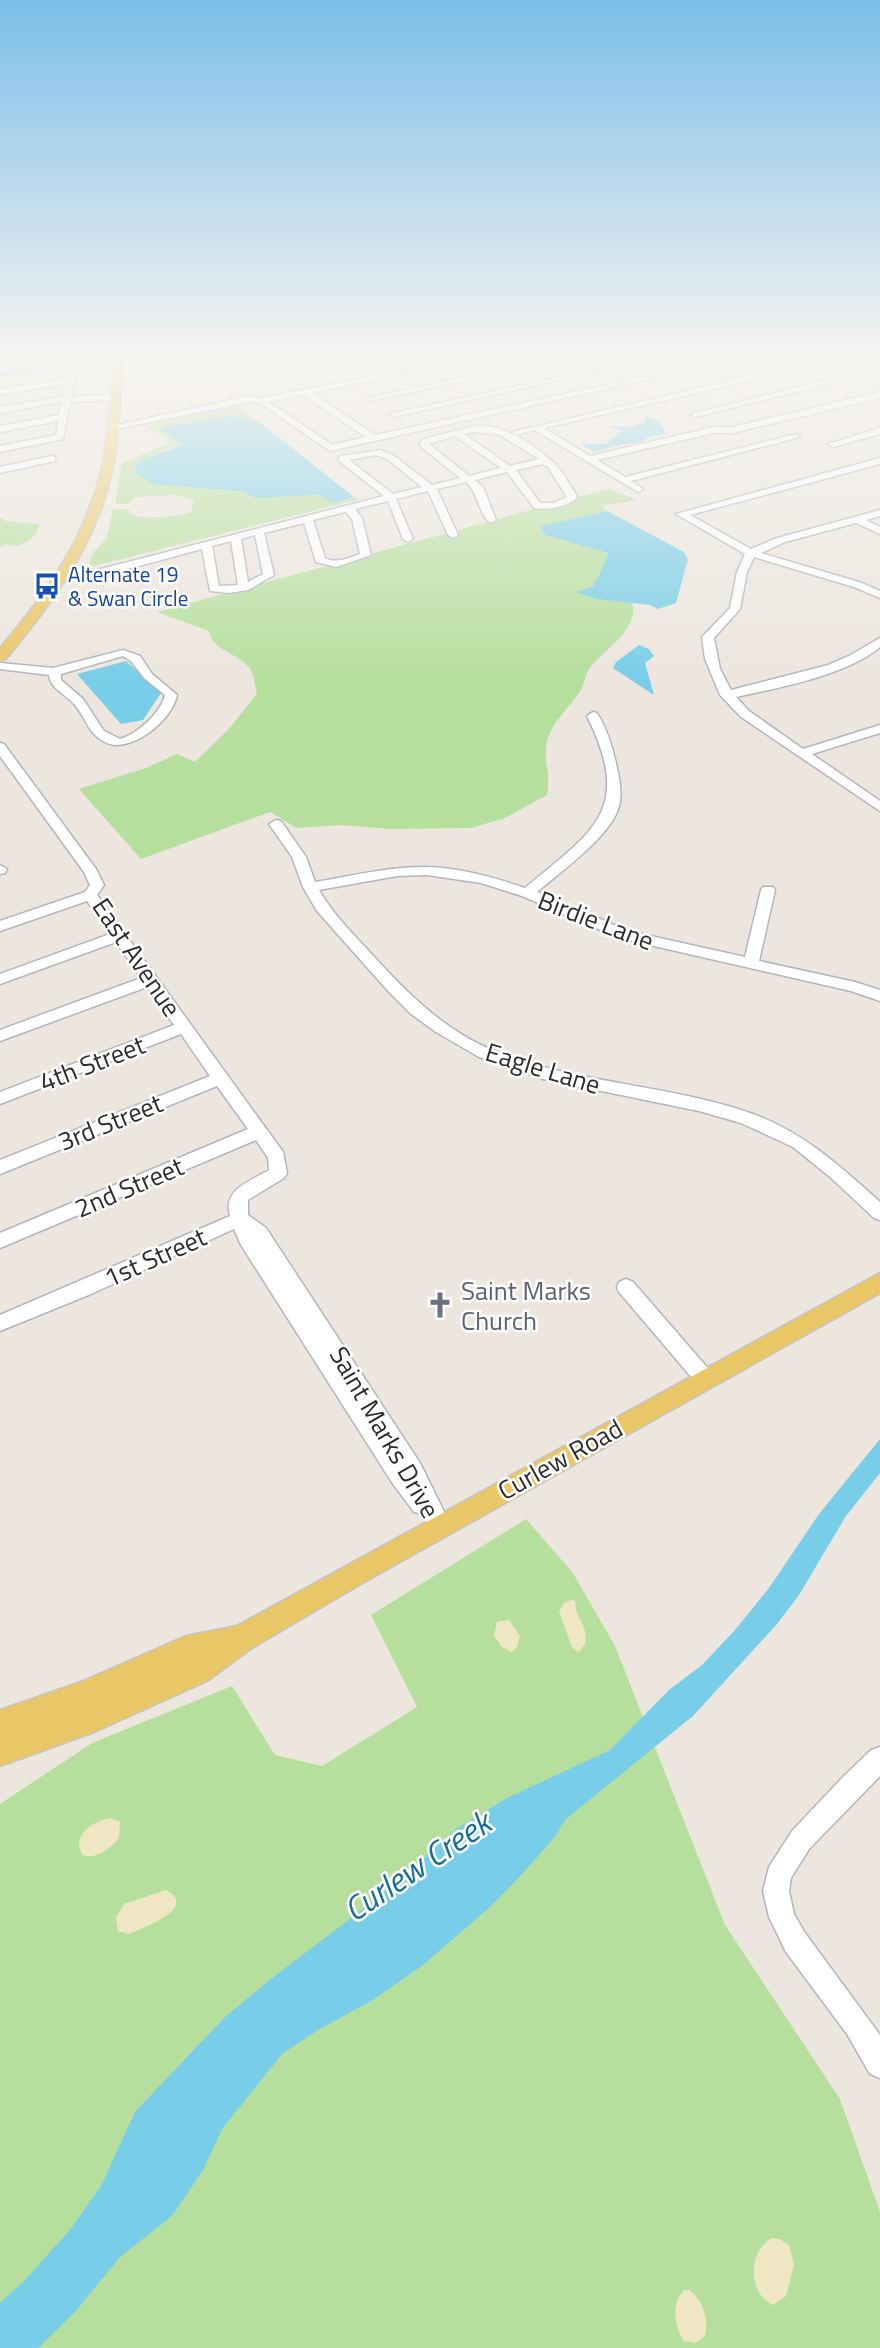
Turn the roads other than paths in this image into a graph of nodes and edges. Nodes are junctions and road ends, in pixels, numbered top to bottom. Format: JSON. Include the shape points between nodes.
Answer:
{"nodes":[{"id":1,"x":26,"y":465,"type":"edge"},
{"id":2,"x":106,"y":465,"type":"edge"},
{"id":3,"x":349,"y":465,"type":"edge"},
{"id":4,"x":400,"y":465,"type":"edge"},
{"id":5,"x":450,"y":465,"type":"edge"},
{"id":6,"x":500,"y":465,"type":"edge"},
{"id":7,"x":529,"y":465,"type":"edge"},
{"id":8,"x":550,"y":465,"type":"edge"},
{"id":9,"x":599,"y":465,"type":"edge"},
{"id":10,"x":683,"y":465,"type":"edge"},
{"id":11,"x":867,"y":465,"type":"edge"},
{"id":12,"x":0,"y":470,"type":"edge"},
{"id":13,"x":508,"y":470,"type":"junction"},
{"id":14,"x":470,"y":478,"type":"junction"},
{"id":15,"x":623,"y":480,"type":"junction"},
{"id":16,"x":430,"y":487,"type":"junction"},
{"id":17,"x":638,"y":489,"type":"dead end"},
{"id":18,"x":391,"y":497,"type":"junction"},
{"id":19,"x":349,"y":509,"type":"junction"},
{"id":20,"x":880,"y":513,"type":"edge"},
{"id":21,"x":858,"y":519,"type":"junction"},
{"id":22,"x":308,"y":520,"type":"junction"},
{"id":23,"x":491,"y":520,"type":"dead end"},
{"id":24,"x":880,"y":531,"type":"edge"},
{"id":25,"x":259,"y":532,"type":"junction"},
{"id":26,"x":453,"y":535,"type":"dead end"},
{"id":27,"x":236,"y":538,"type":"junction"},
{"id":28,"x":408,"y":539,"type":"dead end"},
{"id":29,"x":207,"y":546,"type":"junction"},
{"id":30,"x":751,"y":553,"type":"junction"},
{"id":31,"x":64,"y":575,"type":"junction"},
{"id":32,"x":244,"y":588,"type":"junction"},
{"id":33,"x":880,"y":595,"type":"edge"},
{"id":34,"x":880,"y":641,"type":"edge"},
{"id":35,"x":0,"y":657,"type":"edge"},
{"id":36,"x":0,"y":666,"type":"edge"},
{"id":37,"x":55,"y":672,"type":"junction"},
{"id":38,"x":726,"y":695,"type":"junction"},
{"id":39,"x":593,"y":716,"type":"dead end"},
{"id":40,"x":880,"y":729,"type":"edge"},
{"id":41,"x":0,"y":747,"type":"edge"},
{"id":42,"x":802,"y":753,"type":"junction"},
{"id":43,"x":880,"y":807,"type":"edge"},
{"id":44,"x":276,"y":824,"type":"dead end"},
{"id":45,"x":310,"y":887,"type":"junction"},
{"id":46,"x":768,"y":890,"type":"dead end"},
{"id":47,"x":527,"y":893,"type":"junction"},
{"id":48,"x":90,"y":895,"type":"junction"},
{"id":49,"x":0,"y":926,"type":"edge"},
{"id":50,"x":118,"y":936,"type":"junction"},
{"id":51,"x":751,"y":963,"type":"junction"},
{"id":52,"x":0,"y":979,"type":"edge"},
{"id":53,"x":150,"y":980,"type":"junction"},
{"id":54,"x":880,"y":996,"type":"edge"},
{"id":55,"x":184,"y":1027,"type":"junction"},
{"id":56,"x":0,"y":1036,"type":"edge"},
{"id":57,"x":220,"y":1078,"type":"junction"},
{"id":58,"x":0,"y":1098,"type":"edge"},
{"id":59,"x":258,"y":1132,"type":"junction"},
{"id":60,"x":279,"y":1166,"type":"joint"},
{"id":61,"x":0,"y":1167,"type":"edge"},
{"id":62,"x":880,"y":1213,"type":"edge"},
{"id":63,"x":240,"y":1219,"type":"junction"},
{"id":64,"x":0,"y":1241,"type":"edge"},
{"id":65,"x":880,"y":1282,"type":"edge"},
{"id":66,"x":626,"y":1287,"type":"dead end"},
{"id":67,"x":0,"y":1323,"type":"edge"},
{"id":68,"x":705,"y":1379,"type":"junction"},
{"id":69,"x":440,"y":1526,"type":"junction"},
{"id":70,"x":242,"y":1638,"type":"junction"},
{"id":71,"x":0,"y":1724,"type":"edge"},
{"id":72,"x":0,"y":1751,"type":"edge"},
{"id":73,"x":880,"y":1759,"type":"edge"},
{"id":74,"x":880,"y":2064,"type":"edge"}],
"edges":[{"from":1,"to":12,"type":"street"},
{"from":2,"to":31,"type":"main road","via":[[102,495]]},
{"from":3,"to":18,"type":"street"},
{"from":4,"to":16,"type":"street"},
{"from":5,"to":14,"type":"street"},
{"from":6,"to":13,"type":"street"},
{"from":7,"to":13,"type":"street"},
{"from":8,"to":13,"type":"street","via":[[572,496],[556,506],[537,506]]},
{"from":9,"to":15,"type":"street"},
{"from":10,"to":15,"type":"street"},
{"from":11,"to":30,"type":"street","via":[[681,514]]},
{"from":13,"to":14,"type":"street"},
{"from":14,"to":16,"type":"street"},
{"from":14,"to":23,"type":"street","via":[[478,486]]},
{"from":15,"to":17,"type":"street"},
{"from":16,"to":18,"type":"street"},
{"from":16,"to":26,"type":"street"},
{"from":18,"to":19,"type":"street"},
{"from":18,"to":28,"type":"street"},
{"from":19,"to":22,"type":"street"},
{"from":19,"to":22,"type":"street","via":[[357,518],[366,555],[333,565],[320,560]]},
{"from":20,"to":21,"type":"street"},
{"from":21,"to":24,"type":"street"},
{"from":21,"to":30,"type":"street"},
{"from":22,"to":25,"type":"street"},
{"from":25,"to":27,"type":"street"},
{"from":25,"to":32,"type":"street","via":[[269,575]]},
{"from":27,"to":29,"type":"street"},
{"from":27,"to":32,"type":"street"},
{"from":29,"to":31,"type":"street","via":[[97,573]]},
{"from":29,"to":32,"type":"street","via":[[214,589]]},
{"from":30,"to":33,"type":"street"},
{"from":30,"to":38,"type":"street","via":[[735,609],[708,637]]},
{"from":31,"to":35,"type":"main road"},
{"from":34,"to":38,"type":"street","via":[[857,657],[768,687]]},
{"from":36,"to":37,"type":"street"},
{"from":37,"to":37,"type":"street","via":[[55,680],[111,741],[146,731],[170,701],[167,689],[149,677],[132,655],[112,654]]},
{"from":38,"to":42,"type":"street","via":[[745,714]]},
{"from":39,"to":47,"type":"street","via":[[612,776],[612,808],[580,847]]},
{"from":40,"to":42,"type":"street"},
{"from":41,"to":48,"type":"street","name":"East Avenue","via":[[92,872],[97,885]]},
{"from":42,"to":43,"type":"street"},
{"from":44,"to":45,"type":"street","name":"Eagle Lane","via":[[299,857]]},
{"from":45,"to":47,"type":"street","name":"Birdie Lane","via":[[427,871],[483,879]]},
{"from":45,"to":62,"type":"street","name":"Eagle Lane","via":[[322,908],[414,1007],[472,1046],[549,1075],[746,1118],[799,1143]]},
{"from":46,"to":51,"type":"street"},
{"from":47,"to":51,"type":"street","name":"Birdie Lane","via":[[624,935]]},
{"from":48,"to":49,"type":"street"},
{"from":48,"to":50,"type":"street","name":"East Avenue"},
{"from":50,"to":52,"type":"street"},
{"from":50,"to":53,"type":"street","name":"East Avenue"},
{"from":51,"to":54,"type":"street","name":"Birdie Lane"},
{"from":53,"to":55,"type":"street","name":"East Avenue"},
{"from":53,"to":56,"type":"street"},
{"from":55,"to":57,"type":"street","name":"East Avenue"},
{"from":55,"to":58,"type":"street","name":"4th Street"},
{"from":57,"to":59,"type":"street","name":"East Avenue"},
{"from":57,"to":61,"type":"street","name":"3rd Street"},
{"from":59,"to":60,"type":"street","name":"East Avenue"},
{"from":59,"to":64,"type":"street","name":"2nd Street"},
{"from":60,"to":63,"type":"street","name":"1st Street","via":[[278,1173],[236,1200]]},
{"from":63,"to":67,"type":"street","name":"1st Street"},
{"from":63,"to":69,"type":"street","name":"Saint Marks Drive","via":[[247,1240],[326,1365],[400,1477]]},
{"from":65,"to":68,"type":"main road","name":"Curlew Road"},
{"from":66,"to":68,"type":"street"},
{"from":68,"to":69,"type":"main road","name":"Curlew Road"},
{"from":69,"to":70,"type":"main road","name":"Curlew Road"},
{"from":70,"to":71,"type":"main road","name":"Curlew Road","via":[[187,1650],[114,1683]]},
{"from":70,"to":72,"type":"main road","name":"Curlew Road","via":[[197,1671],[135,1701]]},
{"from":73,"to":74,"type":"street","via":[[793,1847],[780,1868],[775,1889],[781,1916],[800,1949]]}]}
